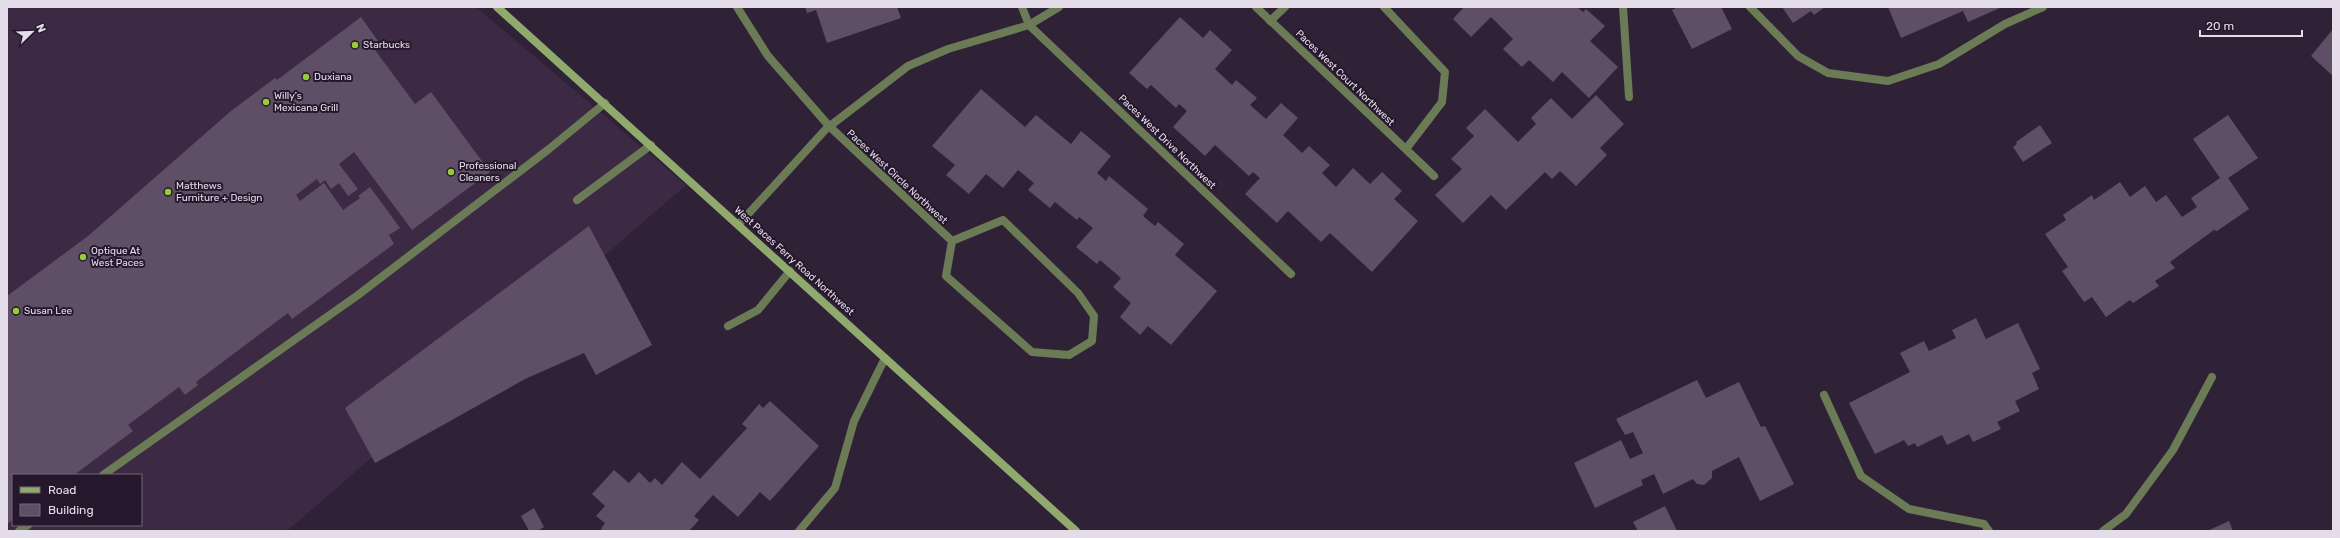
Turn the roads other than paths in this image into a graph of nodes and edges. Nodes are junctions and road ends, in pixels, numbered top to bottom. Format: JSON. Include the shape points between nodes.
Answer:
{"nodes":[{"id":1,"x":497,"y":7,"type":"edge"},
{"id":2,"x":737,"y":7,"type":"edge"},
{"id":3,"x":1022,"y":7,"type":"edge"},
{"id":4,"x":1059,"y":7,"type":"edge"},
{"id":5,"x":1256,"y":7,"type":"edge"},
{"id":6,"x":1285,"y":7,"type":"edge"},
{"id":7,"x":1384,"y":7,"type":"edge"},
{"id":8,"x":1623,"y":7,"type":"edge"},
{"id":9,"x":1750,"y":7,"type":"edge"},
{"id":10,"x":2043,"y":7,"type":"edge"},
{"id":11,"x":1270,"y":21,"type":"junction"},
{"id":12,"x":1029,"y":25,"type":"junction"},
{"id":13,"x":1629,"y":97,"type":"dead end"},
{"id":14,"x":605,"y":103,"type":"junction"},
{"id":15,"x":829,"y":126,"type":"junction"},
{"id":16,"x":651,"y":145,"type":"junction"},
{"id":17,"x":1406,"y":149,"type":"junction"},
{"id":18,"x":1434,"y":176,"type":"dead end"},
{"id":19,"x":577,"y":200,"type":"dead end"},
{"id":20,"x":739,"y":224,"type":"junction"},
{"id":21,"x":952,"y":241,"type":"junction"},
{"id":22,"x":790,"y":270,"type":"junction"},
{"id":23,"x":1291,"y":274,"type":"dead end"},
{"id":24,"x":728,"y":326,"type":"dead end"},
{"id":25,"x":885,"y":358,"type":"junction"},
{"id":26,"x":2212,"y":377,"type":"dead end"},
{"id":27,"x":1824,"y":395,"type":"dead end"},
{"id":28,"x":104,"y":474,"type":"edge"},
{"id":29,"x":799,"y":531,"type":"edge"},
{"id":30,"x":1076,"y":531,"type":"edge"},
{"id":31,"x":1989,"y":531,"type":"edge"},
{"id":32,"x":2103,"y":531,"type":"edge"}],
"edges":[{"from":1,"to":14,"type":"main road","name":"West Paces Ferry Road Northwest"},
{"from":2,"to":15,"type":"street","name":"Paces West Circle Northwest","via":[[768,56]]},
{"from":3,"to":12,"type":"street"},
{"from":4,"to":12,"type":"street"},
{"from":5,"to":11,"type":"street","name":"Paces West Court Northwest"},
{"from":6,"to":11,"type":"street"},
{"from":7,"to":17,"type":"street","via":[[1445,72],[1442,102]]},
{"from":8,"to":13,"type":"street"},
{"from":9,"to":10,"type":"street","via":[[1798,56],[1828,73],[1888,81],[1939,64],[2005,24]]},
{"from":11,"to":17,"type":"street","name":"Paces West Court Northwest"},
{"from":12,"to":15,"type":"street","via":[[948,49],[908,66]]},
{"from":12,"to":23,"type":"street","name":"Paces West Drive Northwest"},
{"from":14,"to":16,"type":"main road","name":"West Paces Ferry Road Northwest"},
{"from":14,"to":28,"type":"street","via":[[549,150],[358,295]]},
{"from":15,"to":20,"type":"street"},
{"from":15,"to":21,"type":"street","name":"Paces West Circle Northwest"},
{"from":16,"to":19,"type":"street"},
{"from":16,"to":20,"type":"main road","name":"West Paces Ferry Road Northwest"},
{"from":17,"to":18,"type":"street","name":"Paces West Court Northwest"},
{"from":20,"to":22,"type":"main road","name":"West Paces Ferry Road Northwest"},
{"from":21,"to":21,"type":"street","via":[[946,276],[1032,352],[1069,355],[1092,341],[1094,316],[1078,293],[1003,220]]},
{"from":22,"to":24,"type":"street","via":[[758,310]]},
{"from":22,"to":25,"type":"main road","name":"West Paces Ferry Road Northwest"},
{"from":25,"to":29,"type":"street","via":[[854,421],[835,488]]},
{"from":25,"to":30,"type":"main road","name":"West Paces Ferry Road Northwest"},
{"from":26,"to":32,"type":"street","via":[[2173,450],[2126,514]]},
{"from":27,"to":31,"type":"street","via":[[1861,476],[1909,509],[1984,524]]}]}
